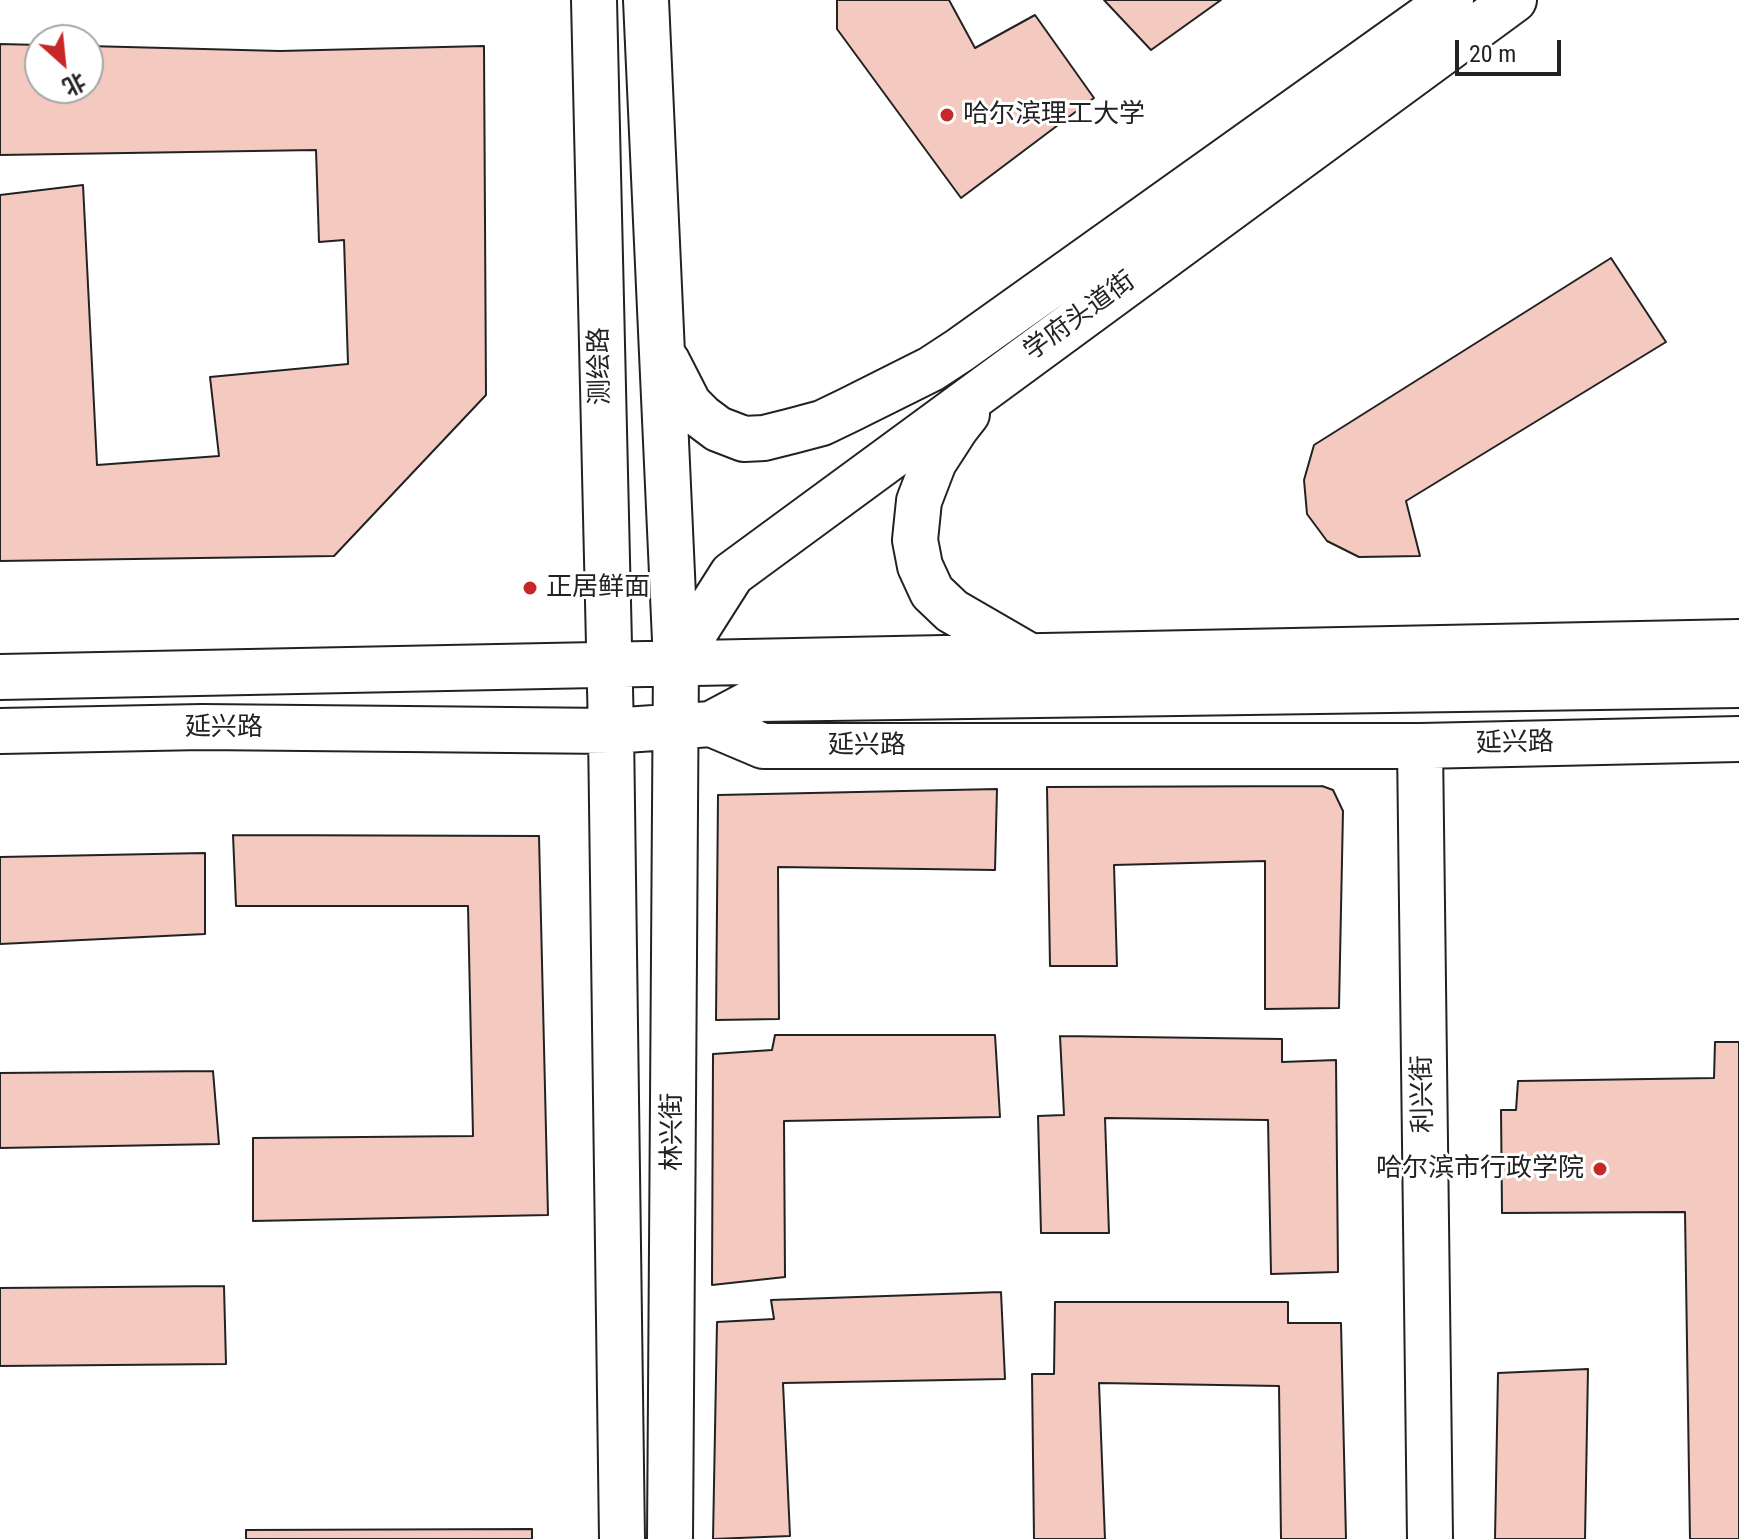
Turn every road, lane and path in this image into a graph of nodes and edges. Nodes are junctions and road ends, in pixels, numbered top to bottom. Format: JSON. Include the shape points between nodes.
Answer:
{"nodes":[{"id":1,"x":594,"y":0,"type":"edge"},
{"id":2,"x":646,"y":0,"type":"edge"},
{"id":3,"x":1451,"y":0,"type":"edge"},
{"id":4,"x":1514,"y":0,"type":"edge"},
{"id":5,"x":662,"y":352,"type":"junction"},
{"id":6,"x":1004,"y":372,"type":"junction"},
{"id":7,"x":1739,"y":642,"type":"edge"},
{"id":8,"x":1028,"y":655,"type":"junction"},
{"id":9,"x":676,"y":662,"type":"junction"},
{"id":10,"x":609,"y":666,"type":"junction"},
{"id":11,"x":0,"y":677,"type":"edge"},
{"id":12,"x":1739,"y":685,"type":"edge"},
{"id":13,"x":694,"y":725,"type":"junction"},
{"id":14,"x":0,"y":731,"type":"edge"},
{"id":15,"x":611,"y":731,"type":"junction"},
{"id":16,"x":1739,"y":739,"type":"edge"},
{"id":17,"x":1420,"y":746,"type":"junction"},
{"id":18,"x":622,"y":1539,"type":"edge"},
{"id":19,"x":670,"y":1539,"type":"edge"},
{"id":20,"x":1430,"y":1539,"type":"edge"}],
"edges":[{"from":1,"to":10,"type":"main road","name":"测绘路"},
{"from":2,"to":5,"type":"main road"},
{"from":3,"to":5,"type":"main road","name":"学府头道街","via":[[960,350],[822,423],[764,438],[744,439],[718,429],[689,404]]},
{"from":4,"to":6,"type":"main road","name":"学府头道街"},
{"from":5,"to":9,"type":"main road"},
{"from":6,"to":8,"type":"main road","via":[[934,462],[919,501],[915,540],[932,592],[952,611]]},
{"from":6,"to":9,"type":"main road","name":"学府头道街","via":[[732,574]]},
{"from":7,"to":8,"type":"main road","name":"延兴路"},
{"from":8,"to":9,"type":"main road","name":"延兴路"},
{"from":9,"to":10,"type":"main road","name":"延兴路"},
{"from":9,"to":13,"type":"main road"},
{"from":10,"to":11,"type":"main road","name":"延兴路"},
{"from":10,"to":15,"type":"main road","name":"测绘路"},
{"from":12,"to":13,"type":"main road","via":[[758,699]]},
{"from":13,"to":15,"type":"main road","name":"延兴路"},
{"from":13,"to":17,"type":"main road","name":"延兴路","via":[[763,746]]},
{"from":13,"to":19,"type":"main road","name":"林兴街"},
{"from":14,"to":15,"type":"main road","name":"延兴路"},
{"from":15,"to":18,"type":"main road"},
{"from":16,"to":17,"type":"main road","name":"延兴路"},
{"from":17,"to":20,"type":"main road","name":"利兴街"}]}
